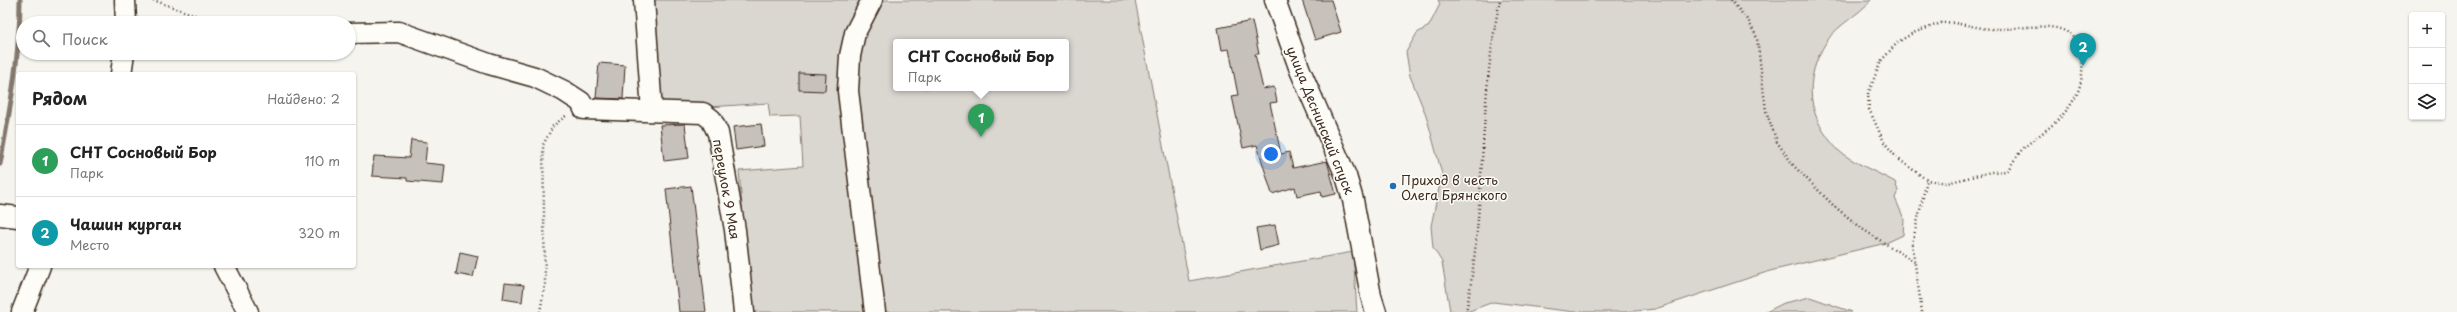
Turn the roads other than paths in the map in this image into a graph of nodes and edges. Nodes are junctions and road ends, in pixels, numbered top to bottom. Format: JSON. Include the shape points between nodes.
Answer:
{"nodes":[{"id":1,"x":125,"y":0,"type":"edge"},
{"id":2,"x":644,"y":0,"type":"edge"},
{"id":3,"x":872,"y":0,"type":"edge"},
{"id":4,"x":1275,"y":0,"type":"edge"},
{"id":5,"x":126,"y":16,"type":"edge"},
{"id":6,"x":356,"y":33,"type":"edge"},
{"id":7,"x":123,"y":60,"type":"edge"},
{"id":8,"x":121,"y":72,"type":"edge"},
{"id":9,"x":652,"y":111,"type":"junction"},
{"id":10,"x":0,"y":214,"type":"edge"},
{"id":11,"x":16,"y":217,"type":"edge"},
{"id":12,"x":39,"y":268,"type":"edge"},
{"id":13,"x":225,"y":268,"type":"edge"},
{"id":14,"x":22,"y":312,"type":"edge"},
{"id":15,"x":248,"y":312,"type":"edge"},
{"id":16,"x":744,"y":312,"type":"edge"},
{"id":17,"x":876,"y":312,"type":"edge"},
{"id":18,"x":1376,"y":312,"type":"edge"}],
"edges":[{"from":1,"to":5,"type":"street"},
{"from":2,"to":9,"type":"street"},
{"from":3,"to":17,"type":"street","via":[[855,33],[850,56],[848,90]]},
{"from":4,"to":18,"type":"street","name":"улица Деснинский спуск","via":[[1303,77],[1346,176]]},
{"from":6,"to":9,"type":"street","via":[[399,32],[534,78],[564,91],[581,102],[584,109]]},
{"from":7,"to":8,"type":"street"},
{"from":9,"to":16,"type":"street","name":"переулок 9 Мая","via":[[704,113],[711,119],[718,133],[735,230]]},
{"from":10,"to":11,"type":"street"},
{"from":12,"to":14,"type":"street"},
{"from":13,"to":15,"type":"street"}]}
